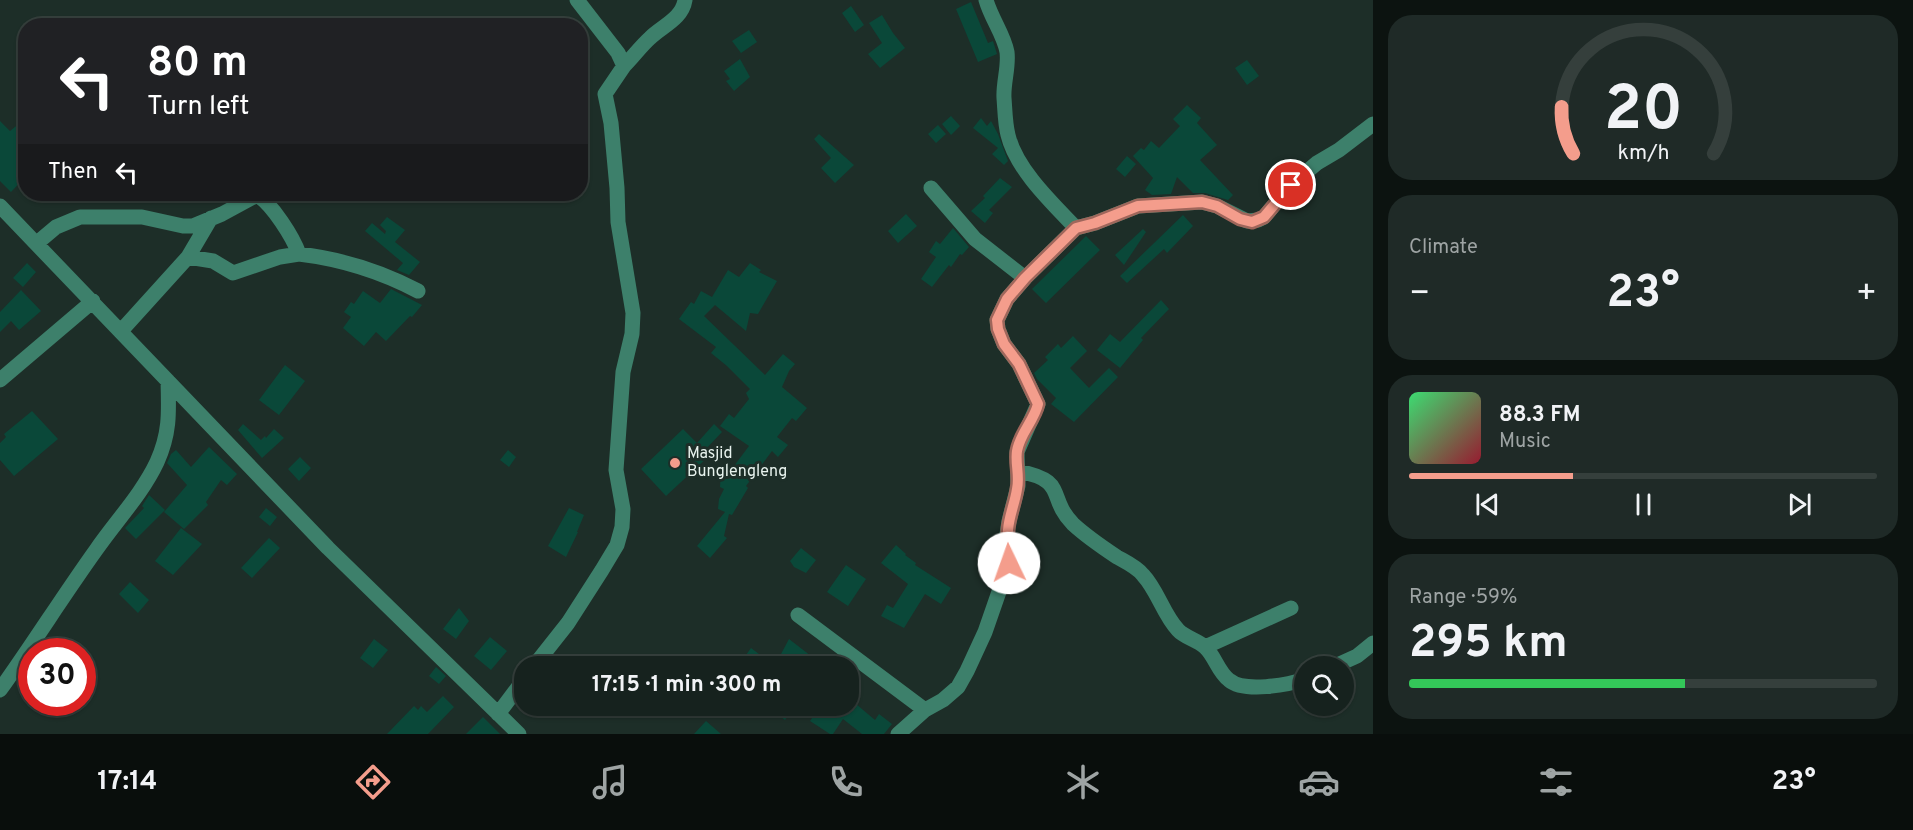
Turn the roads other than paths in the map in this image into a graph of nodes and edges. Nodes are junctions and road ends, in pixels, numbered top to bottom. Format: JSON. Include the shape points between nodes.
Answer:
{"nodes":[{"id":1,"x":577,"y":0,"type":"edge"},
{"id":2,"x":685,"y":0,"type":"edge"},
{"id":3,"x":986,"y":0,"type":"edge"},
{"id":4,"x":624,"y":66,"type":"junction"},
{"id":5,"x":1373,"y":124,"type":"edge"},
{"id":6,"x":930,"y":188,"type":"dead end"},
{"id":7,"x":245,"y":201,"type":"edge"},
{"id":8,"x":264,"y":201,"type":"edge"},
{"id":9,"x":0,"y":206,"type":"edge"},
{"id":10,"x":211,"y":218,"type":"junction"},
{"id":11,"x":1076,"y":228,"type":"junction"},
{"id":12,"x":37,"y":243,"type":"junction"},
{"id":13,"x":299,"y":254,"type":"junction"},
{"id":14,"x":188,"y":256,"type":"junction"},
{"id":15,"x":1025,"y":278,"type":"junction"},
{"id":16,"x":418,"y":291,"type":"dead end"},
{"id":17,"x":93,"y":301,"type":"junction"},
{"id":18,"x":122,"y":331,"type":"junction"},
{"id":19,"x":0,"y":380,"type":"edge"},
{"id":20,"x":168,"y":381,"type":"junction"},
{"id":21,"x":1018,"y":471,"type":"junction"},
{"id":22,"x":1291,"y":608,"type":"dead end"},
{"id":23,"x":798,"y":615,"type":"dead end"},
{"id":24,"x":1373,"y":643,"type":"edge"},
{"id":25,"x":1205,"y":647,"type":"junction"},
{"id":26,"x":542,"y":656,"type":"edge"},
{"id":27,"x":1354,"y":658,"type":"edge"},
{"id":28,"x":1294,"y":681,"type":"edge"},
{"id":29,"x":0,"y":690,"type":"edge"},
{"id":30,"x":514,"y":693,"type":"edge"},
{"id":31,"x":925,"y":710,"type":"junction"},
{"id":32,"x":498,"y":714,"type":"junction"},
{"id":33,"x":513,"y":732,"type":"edge"},
{"id":34,"x":898,"y":734,"type":"edge"}],
"edges":[{"from":1,"to":4,"type":"street"},
{"from":2,"to":4,"type":"street","via":[[667,26]]},
{"from":3,"to":11,"type":"street","via":[[1006,51],[1004,94],[1008,135],[1034,181]]},
{"from":4,"to":26,"type":"street","via":[[605,94],[611,123],[618,222],[633,313],[623,372],[616,470],[622,527],[617,545],[602,570]]},
{"from":5,"to":11,"type":"street","via":[[1317,163],[1258,220],[1247,221],[1202,202],[1138,206]]},
{"from":6,"to":15,"type":"street","via":[[975,239]]},
{"from":7,"to":10,"type":"street"},
{"from":8,"to":13,"type":"street","via":[[293,238]]},
{"from":9,"to":12,"type":"street"},
{"from":10,"to":12,"type":"street","via":[[201,224],[183,226],[142,217],[80,218],[56,227]]},
{"from":10,"to":14,"type":"street"},
{"from":11,"to":15,"type":"street"},
{"from":12,"to":17,"type":"street"},
{"from":13,"to":14,"type":"street","via":[[233,273],[213,261]]},
{"from":13,"to":16,"type":"street","via":[[363,266]]},
{"from":14,"to":18,"type":"street"},
{"from":15,"to":21,"type":"street","via":[[1007,299],[997,320],[1004,344],[1019,364],[1038,404],[1019,444]]},
{"from":17,"to":18,"type":"street"},
{"from":17,"to":19,"type":"street"},
{"from":18,"to":20,"type":"street"},
{"from":20,"to":29,"type":"street","via":[[170,421],[147,480]]},
{"from":20,"to":32,"type":"street","via":[[365,585]]},
{"from":21,"to":25,"type":"street","via":[[1036,475],[1052,485],[1060,508],[1073,523],[1093,542],[1142,573],[1178,631]]},
{"from":21,"to":31,"type":"street","via":[[1008,527],[1009,563],[985,632],[958,687]]},
{"from":22,"to":25,"type":"street"},
{"from":23,"to":31,"type":"street"},
{"from":24,"to":27,"type":"street"},
{"from":25,"to":28,"type":"street","via":[[1228,680],[1272,686]]},
{"from":30,"to":32,"type":"street"},
{"from":31,"to":34,"type":"street"},
{"from":32,"to":33,"type":"street"}]}
